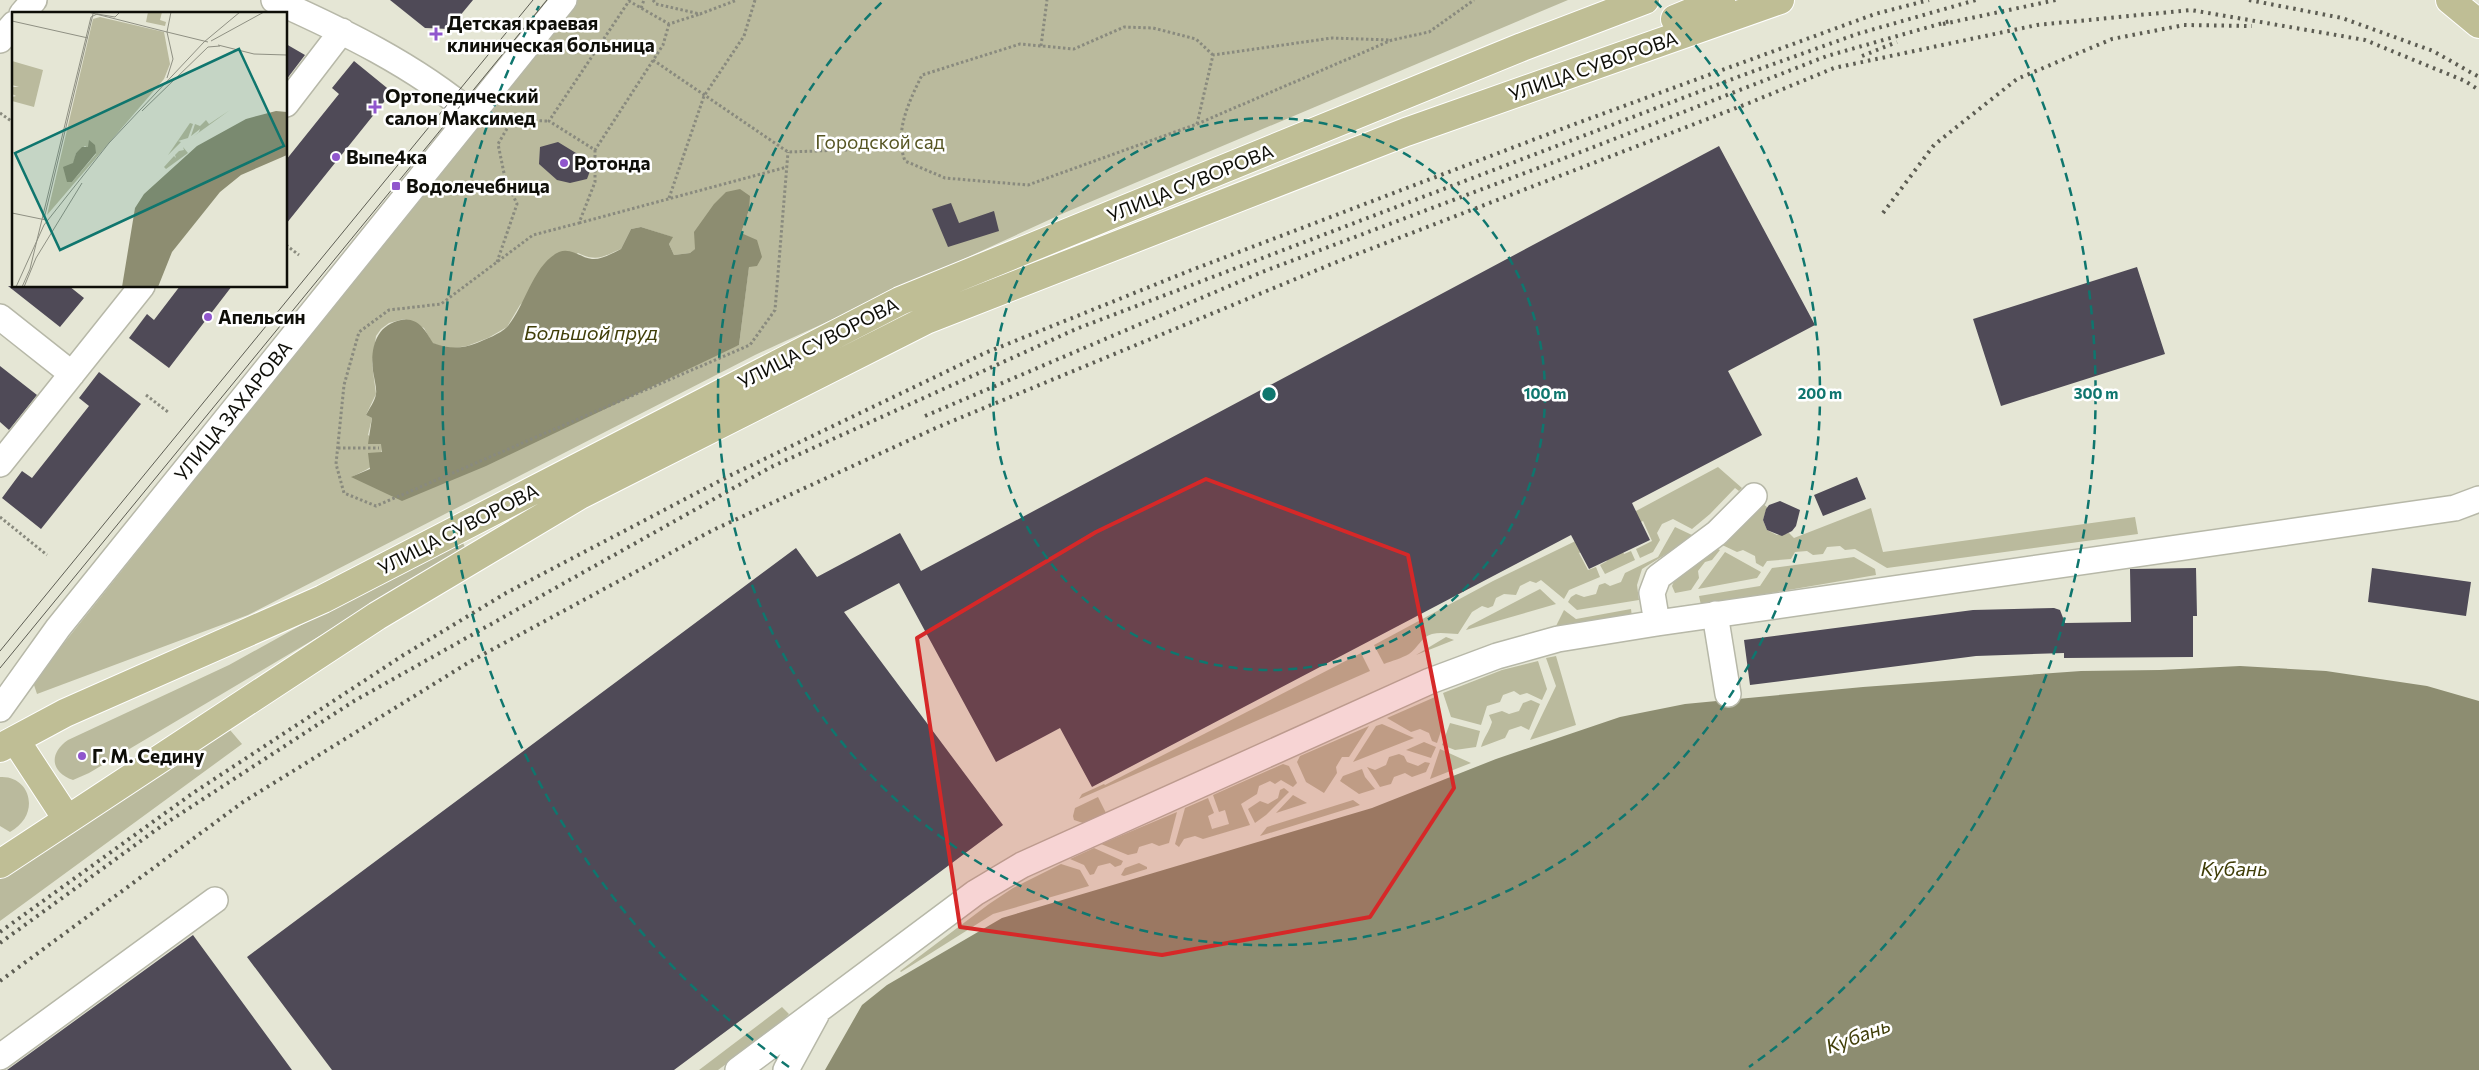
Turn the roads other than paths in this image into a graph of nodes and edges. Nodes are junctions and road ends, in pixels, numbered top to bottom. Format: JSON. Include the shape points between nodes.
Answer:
{"nodes":[{"id":1,"x":34,"y":0,"type":"edge"},
{"id":2,"x":274,"y":0,"type":"edge"},
{"id":3,"x":564,"y":0,"type":"edge"},
{"id":4,"x":1629,"y":0,"type":"edge"},
{"id":5,"x":1644,"y":0,"type":"edge"},
{"id":6,"x":1721,"y":0,"type":"edge"},
{"id":7,"x":1780,"y":0,"type":"edge"},
{"id":8,"x":2450,"y":0,"type":"edge"},
{"id":9,"x":24,"y":12,"type":"edge"},
{"id":10,"x":1587,"y":22,"type":"junction"},
{"id":11,"x":2479,"y":24,"type":"edge"},
{"id":12,"x":12,"y":26,"type":"edge"},
{"id":13,"x":342,"y":31,"type":"junction"},
{"id":14,"x":0,"y":40,"type":"edge"},
{"id":15,"x":288,"y":101,"type":"edge"},
{"id":16,"x":472,"y":115,"type":"junction"},
{"id":17,"x":1406,"y":132,"type":"junction"},
{"id":18,"x":140,"y":288,"type":"edge"},
{"id":19,"x":0,"y":317,"type":"edge"},
{"id":20,"x":72,"y":374,"type":"junction"},
{"id":21,"x":0,"y":464,"type":"edge"},
{"id":22,"x":1754,"y":496,"type":"dead end"},
{"id":23,"x":2479,"y":499,"type":"edge"},
{"id":24,"x":1715,"y":614,"type":"junction"},
{"id":25,"x":1657,"y":623,"type":"junction"},
{"id":26,"x":1728,"y":694,"type":"dead end"},
{"id":27,"x":0,"y":709,"type":"edge"},
{"id":28,"x":5,"y":740,"type":"edge"},
{"id":29,"x":67,"y":819,"type":"junction"},
{"id":30,"x":4,"y":856,"type":"edge"},
{"id":31,"x":214,"y":900,"type":"dead end"},
{"id":32,"x":820,"y":1007,"type":"junction"},
{"id":33,"x":0,"y":1057,"type":"edge"},
{"id":34,"x":738,"y":1070,"type":"edge"},
{"id":35,"x":786,"y":1070,"type":"edge"}],
"edges":[{"from":1,"to":9,"type":"street"},
{"from":2,"to":13,"type":"street"},
{"from":3,"to":16,"type":"street","name":"УЛИЦА ЗАХАРОВА"},
{"from":4,"to":10,"type":"main road"},
{"from":5,"to":10,"type":"main road","name":"УЛИЦА СУВОРОВА"},
{"from":6,"to":17,"type":"main road","name":"УЛИЦА СУВОРОВА","via":[[1541,72]]},
{"from":7,"to":17,"type":"main road","name":"УЛИЦА СУВОРОВА"},
{"from":8,"to":11,"type":"main road"},
{"from":10,"to":28,"type":"main road","name":"УЛИЦА СУВОРОВА","via":[[900,301],[323,599]]},
{"from":12,"to":14,"type":"street"},
{"from":13,"to":15,"type":"street"},
{"from":13,"to":16,"type":"street","via":[[438,88]]},
{"from":16,"to":27,"type":"street","name":"УЛИЦА ЗАХАРОВА","via":[[64,620]]},
{"from":17,"to":29,"type":"main road","name":"УЛИЦА СУВОРОВА","via":[[926,320],[580,496],[377,616]]},
{"from":18,"to":20,"type":"street"},
{"from":19,"to":20,"type":"street"},
{"from":20,"to":21,"type":"street"},
{"from":22,"to":25,"type":"street","via":[[1717,533],[1658,576],[1652,592]]},
{"from":23,"to":24,"type":"street","via":[[2455,508]]},
{"from":24,"to":25,"type":"street"},
{"from":24,"to":26,"type":"street"},
{"from":25,"to":32,"type":"street","via":[[1558,639],[1430,681],[1076,840],[1022,865],[975,893]]},
{"from":28,"to":29,"type":"main road"},
{"from":29,"to":30,"type":"main road"},
{"from":31,"to":33,"type":"street"},
{"from":32,"to":34,"type":"street"},
{"from":32,"to":35,"type":"street"}]}
